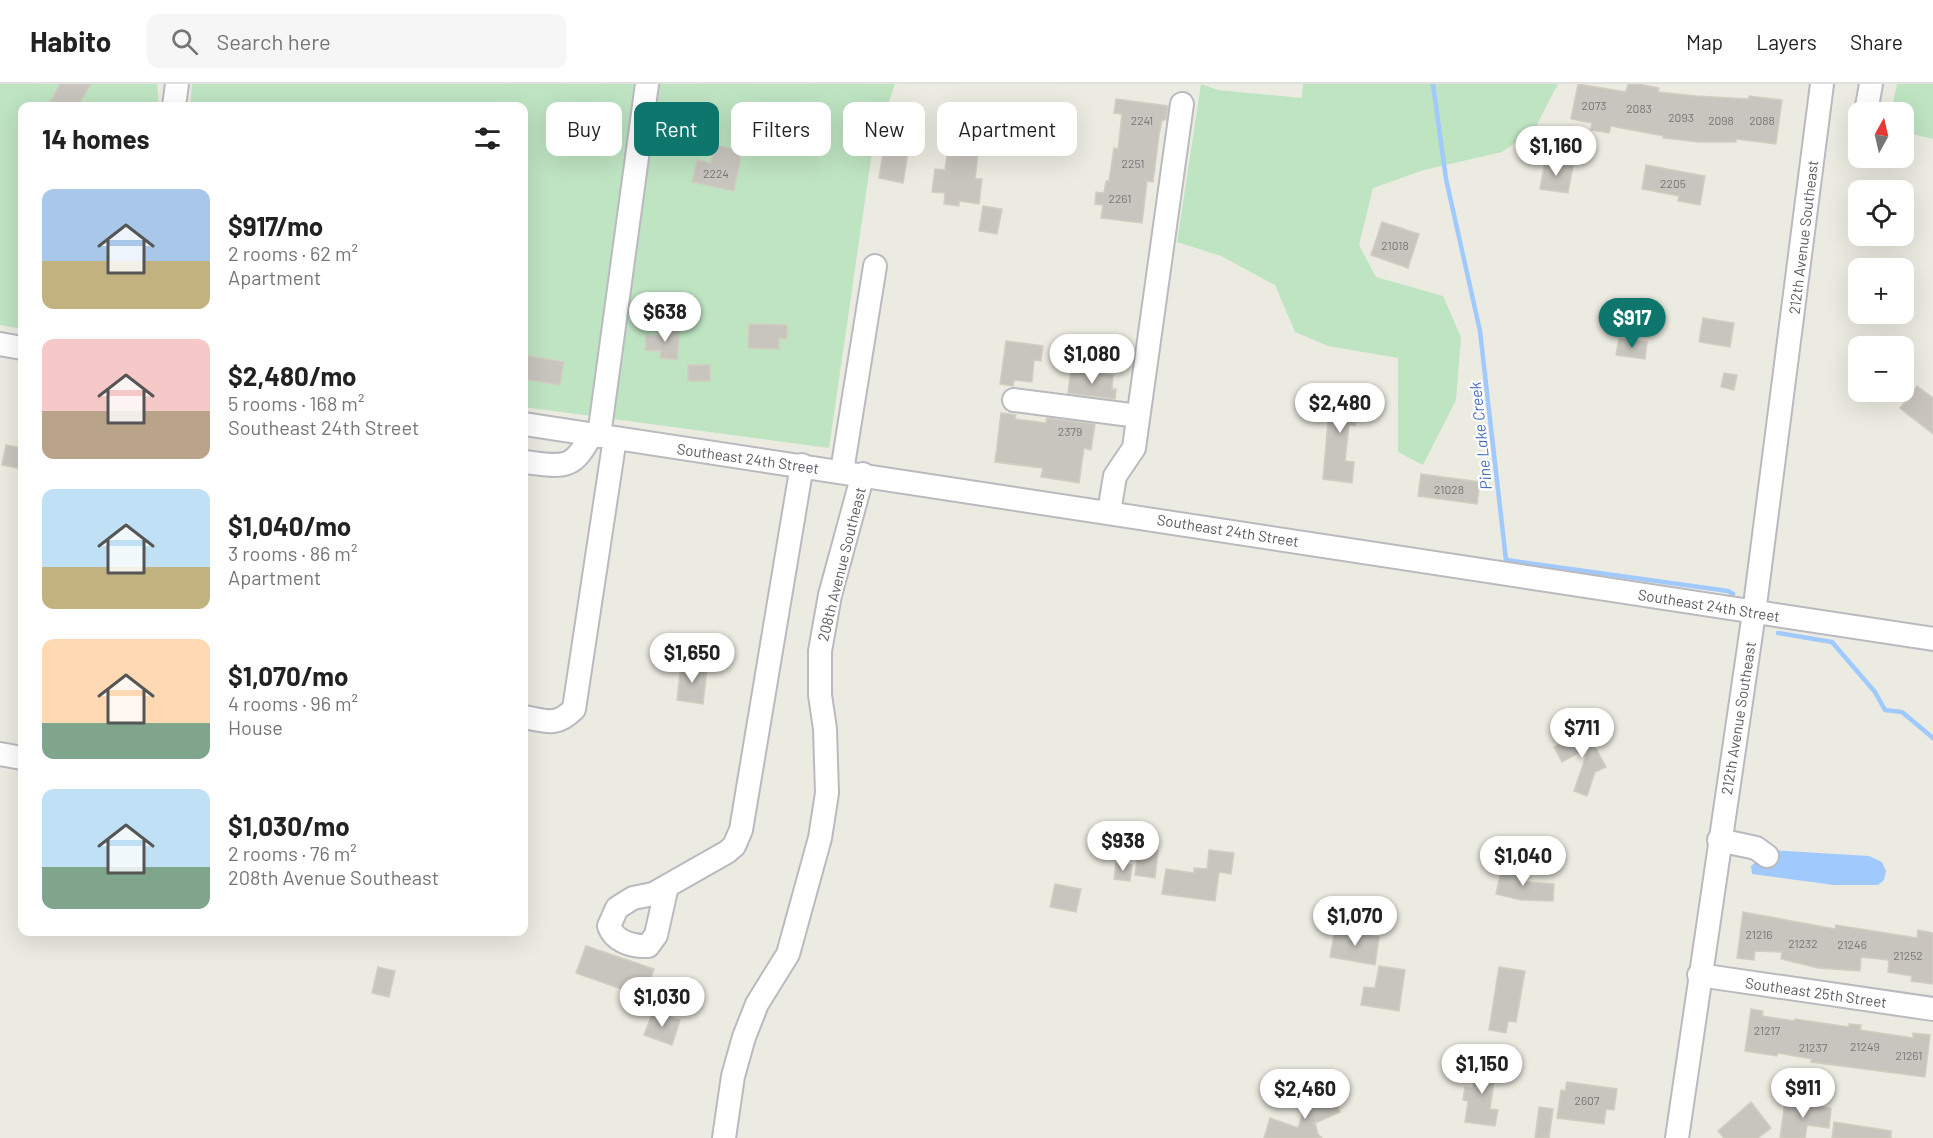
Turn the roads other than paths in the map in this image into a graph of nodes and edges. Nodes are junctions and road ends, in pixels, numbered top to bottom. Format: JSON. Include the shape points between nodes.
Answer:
{"nodes":[{"id":1,"x":177,"y":84,"type":"edge"},
{"id":2,"x":647,"y":84,"type":"edge"},
{"id":3,"x":1822,"y":84,"type":"edge"},
{"id":4,"x":1871,"y":84,"type":"edge"},
{"id":5,"x":175,"y":102,"type":"edge"},
{"id":6,"x":1868,"y":102,"type":"edge"},
{"id":7,"x":1182,"y":104,"type":"dead end"},
{"id":8,"x":874,"y":266,"type":"dead end"},
{"id":9,"x":0,"y":344,"type":"edge"},
{"id":10,"x":18,"y":347,"type":"edge"},
{"id":11,"x":1014,"y":400,"type":"dead end"},
{"id":12,"x":1138,"y":416,"type":"junction"},
{"id":13,"x":528,"y":425,"type":"edge"},
{"id":14,"x":601,"y":436,"type":"junction"},
{"id":15,"x":528,"y":462,"type":"edge"},
{"id":16,"x":802,"y":465,"type":"junction"},
{"id":17,"x":852,"y":473,"type":"junction"},
{"id":18,"x":1109,"y":512,"type":"junction"},
{"id":19,"x":1754,"y":613,"type":"junction"},
{"id":20,"x":1933,"y":639,"type":"edge"},
{"id":21,"x":528,"y":718,"type":"edge"},
{"id":22,"x":0,"y":754,"type":"edge"},
{"id":23,"x":18,"y":757,"type":"edge"},
{"id":24,"x":1719,"y":840,"type":"junction"},
{"id":25,"x":1767,"y":856,"type":"dead end"},
{"id":26,"x":667,"y":886,"type":"dead end"},
{"id":27,"x":1699,"y":975,"type":"junction"},
{"id":28,"x":1933,"y":1009,"type":"edge"},
{"id":29,"x":724,"y":1138,"type":"edge"},
{"id":30,"x":1677,"y":1138,"type":"edge"}],
"edges":[{"from":1,"to":5,"type":"street"},
{"from":2,"to":14,"type":"street"},
{"from":3,"to":19,"type":"street","name":"212th Avenue Southeast"},
{"from":4,"to":6,"type":"street"},
{"from":7,"to":12,"type":"street"},
{"from":8,"to":17,"type":"street","name":"208th Avenue Southeast"},
{"from":9,"to":10,"type":"street"},
{"from":11,"to":12,"type":"street"},
{"from":12,"to":18,"type":"street","via":[[1134,448],[1114,476]]},
{"from":13,"to":14,"type":"street","name":"Southeast 24th Street"},
{"from":14,"to":15,"type":"street","via":[[568,463]]},
{"from":14,"to":16,"type":"street","name":"Southeast 24th Street"},
{"from":14,"to":21,"type":"street","via":[[574,709],[554,722]]},
{"from":16,"to":17,"type":"street","name":"Southeast 24th Street"},
{"from":16,"to":26,"type":"street","via":[[741,830],[734,846]]},
{"from":17,"to":18,"type":"street","name":"Southeast 24th Street"},
{"from":17,"to":29,"type":"street","name":"208th Avenue Southeast","via":[[820,651],[827,793],[820,838],[788,954],[757,1004],[744,1037],[733,1076]]},
{"from":18,"to":19,"type":"street","name":"Southeast 24th Street"},
{"from":19,"to":20,"type":"street","name":"Southeast 24th Street"},
{"from":19,"to":24,"type":"street","name":"212th Avenue Southeast"},
{"from":22,"to":23,"type":"street"},
{"from":24,"to":25,"type":"street","via":[[1756,848]]},
{"from":24,"to":27,"type":"street","name":"212th Avenue Southeast"},
{"from":27,"to":28,"type":"street","name":"Southeast 25th Street"},
{"from":27,"to":30,"type":"street","name":"212th Avenue Southeast"}]}
